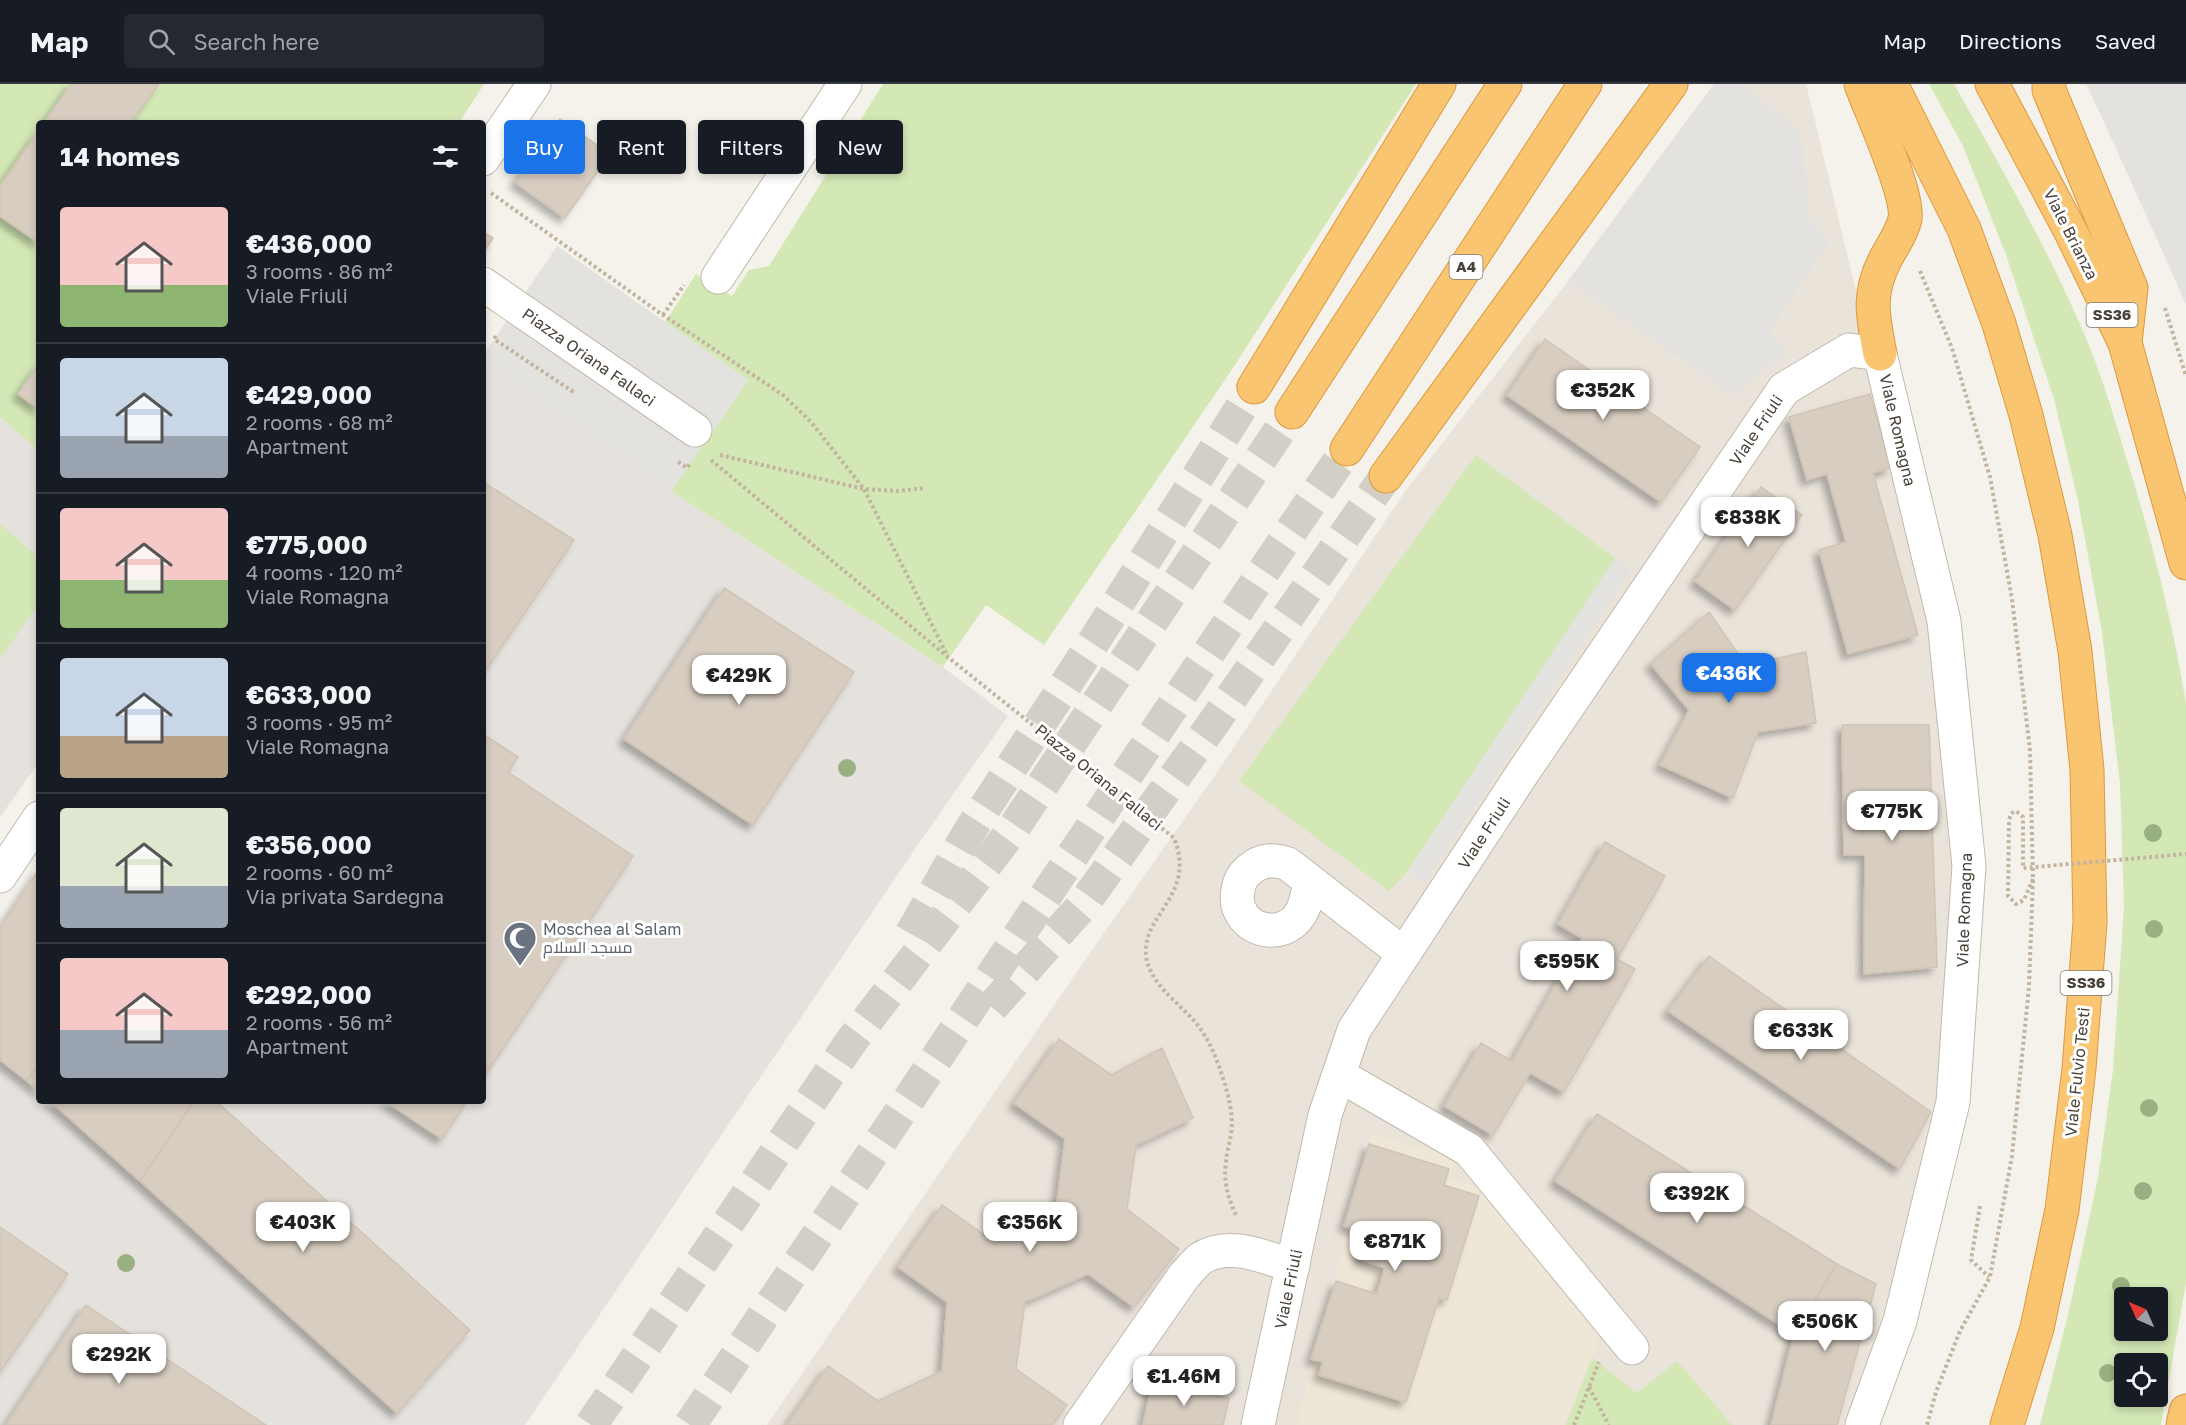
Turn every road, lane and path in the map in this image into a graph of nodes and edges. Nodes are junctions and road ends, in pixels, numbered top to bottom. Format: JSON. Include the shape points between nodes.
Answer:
{"nodes":[{"id":1,"x":534,"y":84,"type":"edge"},
{"id":2,"x":845,"y":84,"type":"edge"},
{"id":3,"x":1439,"y":84,"type":"edge"},
{"id":4,"x":1505,"y":84,"type":"edge"},
{"id":5,"x":1585,"y":84,"type":"edge"},
{"id":6,"x":1671,"y":84,"type":"edge"},
{"id":7,"x":1860,"y":84,"type":"edge"},
{"id":8,"x":1891,"y":84,"type":"edge"},
{"id":9,"x":1992,"y":84,"type":"edge"},
{"id":10,"x":2049,"y":84,"type":"edge"},
{"id":11,"x":486,"y":155,"type":"edge"},
{"id":12,"x":486,"y":190,"type":"edge"},
{"id":13,"x":718,"y":277,"type":"dead end"},
{"id":14,"x":486,"y":286,"type":"edge"},
{"id":15,"x":2125,"y":343,"type":"junction"},
{"id":16,"x":1880,"y":354,"type":"junction"},
{"id":17,"x":1254,"y":387,"type":"tunnel mouth"},
{"id":18,"x":1292,"y":412,"type":"tunnel mouth"},
{"id":19,"x":701,"y":444,"type":"joint"},
{"id":20,"x":1347,"y":449,"type":"tunnel mouth"},
{"id":21,"x":717,"y":454,"type":"dead end"},
{"id":22,"x":1386,"y":476,"type":"tunnel mouth"},
{"id":23,"x":926,"y":488,"type":"dead end"},
{"id":24,"x":864,"y":489,"type":"junction"},
{"id":25,"x":2186,"y":563,"type":"edge"},
{"id":26,"x":949,"y":658,"type":"junction"},
{"id":27,"x":36,"y":822,"type":"edge"},
{"id":28,"x":2186,"y":854,"type":"edge"},
{"id":29,"x":0,"y":876,"type":"edge"},
{"id":30,"x":2033,"y":879,"type":"dead end"},
{"id":31,"x":1307,"y":895,"type":"dead end"},
{"id":32,"x":1404,"y":954,"type":"junction"},
{"id":33,"x":1339,"y":1075,"type":"junction"},
{"id":34,"x":1980,"y":1206,"type":"dead end"},
{"id":35,"x":1238,"y":1221,"type":"dead end"},
{"id":36,"x":1293,"y":1266,"type":"junction"},
{"id":37,"x":1990,"y":1277,"type":"dead end"},
{"id":38,"x":1623,"y":1336,"type":"joint"},
{"id":39,"x":1589,"y":1387,"type":"junction"},
{"id":40,"x":1080,"y":1425,"type":"edge"},
{"id":41,"x":1258,"y":1425,"type":"edge"},
{"id":42,"x":1574,"y":1425,"type":"edge"},
{"id":43,"x":1609,"y":1425,"type":"edge"},
{"id":44,"x":1862,"y":1425,"type":"edge"},
{"id":45,"x":2007,"y":1425,"type":"edge"}],
"edges":[{"from":1,"to":11,"type":"street"},
{"from":2,"to":13,"type":"street"},
{"from":3,"to":17,"type":"highway"},
{"from":4,"to":18,"type":"highway"},
{"from":5,"to":20,"type":"highway","number":"A4"},
{"from":6,"to":22,"type":"highway"},
{"from":7,"to":16,"type":"highway","via":[[1893,166],[1905,212],[1872,298]]},
{"from":8,"to":45,"type":"highway","name":"Viale Fulvio Testi","number":"SS36","via":[[1964,228],[2026,415],[2055,535],[2075,651],[2087,770],[2090,922],[2079,1069],[2062,1210],[2037,1328]]},
{"from":9,"to":15,"type":"highway","name":"Viale Brianza","number":"SS36"},
{"from":10,"to":15,"type":"highway","via":[[2131,288]]},
{"from":12,"to":24,"type":"path","via":[[783,395],[811,422]]},
{"from":14,"to":19,"type":"street","name":"Piazza Oriana Fallaci"},
{"from":15,"to":25,"type":"highway","name":"Viale Brianza","number":"SS36"},
{"from":16,"to":32,"type":"street","name":"Viale Friuli","via":[[1849,350],[1784,389]]},
{"from":16,"to":44,"type":"street","name":"Viale Romagna","via":[[1944,621],[1969,866],[1953,1102],[1900,1321]]},
{"from":19,"to":26,"type":"path","name":"Piazza Oriana Fallaci"},
{"from":21,"to":24,"type":"path"},
{"from":23,"to":24,"type":"path"},
{"from":24,"to":26,"type":"path"},
{"from":26,"to":35,"type":"path","name":"Piazza Oriana Fallaci","via":[[1172,836],[1178,848],[1178,875],[1174,892],[1148,933],[1148,964],[1164,990],[1199,1027],[1220,1070],[1232,1120],[1225,1180]]},
{"from":27,"to":29,"type":"street"},
{"from":28,"to":30,"type":"path","bridge":true,"via":[[2023,868],[2023,817],[2016,811],[2009,822],[2008,896],[2016,904],[2024,900]]},
{"from":31,"to":32,"type":"street","via":[[1301,916],[1284,929],[1273,931],[1251,924],[1243,916],[1237,895],[1239,883],[1254,865],[1265,861],[1288,864]]},
{"from":32,"to":33,"type":"street","name":"Viale Friuli","via":[[1354,1030]]},
{"from":33,"to":36,"type":"street","name":"Viale Friuli","via":[[1325,1115]]},
{"from":33,"to":38,"type":"street","via":[[1469,1150]]},
{"from":34,"to":37,"type":"path","via":[[1971,1260]]},
{"from":36,"to":40,"type":"street","via":[[1240,1251],[1221,1250],[1200,1259],[1184,1276]]},
{"from":36,"to":41,"type":"street","name":"Viale Friuli"},
{"from":38,"to":39,"type":"path"},
{"from":39,"to":42,"type":"path"},
{"from":39,"to":43,"type":"path"}]}
